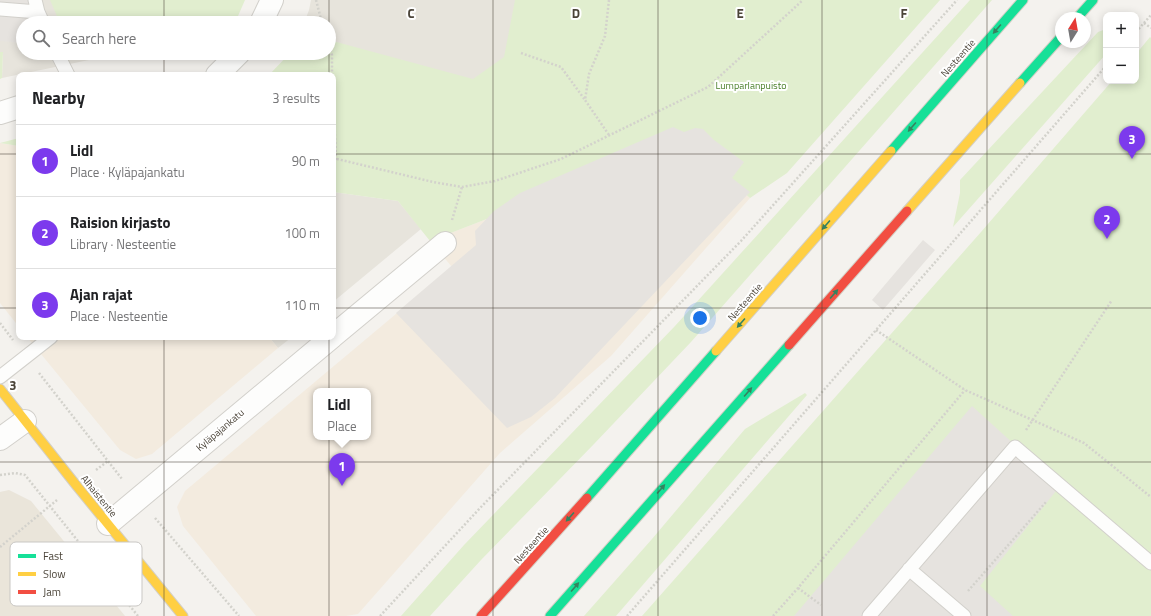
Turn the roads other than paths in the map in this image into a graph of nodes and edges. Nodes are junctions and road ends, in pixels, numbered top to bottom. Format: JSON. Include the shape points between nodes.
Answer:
{"nodes":[{"id":1,"x":272,"y":0,"type":"edge"},
{"id":2,"x":1023,"y":0,"type":"edge"},
{"id":3,"x":1093,"y":0,"type":"edge"},
{"id":4,"x":0,"y":9,"type":"edge"},
{"id":5,"x":39,"y":12,"type":"edge"},
{"id":6,"x":1082,"y":12,"type":"edge"},
{"id":7,"x":264,"y":16,"type":"edge"},
{"id":8,"x":1055,"y":43,"type":"edge"},
{"id":9,"x":60,"y":60,"type":"edge"},
{"id":10,"x":232,"y":60,"type":"edge"},
{"id":11,"x":66,"y":72,"type":"edge"},
{"id":12,"x":220,"y":72,"type":"edge"},
{"id":13,"x":16,"y":108,"type":"edge"},
{"id":14,"x":0,"y":113,"type":"edge"},
{"id":15,"x":445,"y":243,"type":"road end"},
{"id":16,"x":336,"y":334,"type":"edge"},
{"id":17,"x":47,"y":340,"type":"edge"},
{"id":18,"x":329,"y":340,"type":"edge"},
{"id":19,"x":0,"y":378,"type":"edge"},
{"id":20,"x":0,"y":389,"type":"edge"},
{"id":21,"x":25,"y":421,"type":"junction"},
{"id":22,"x":0,"y":439,"type":"edge"},
{"id":23,"x":108,"y":524,"type":"junction"},
{"id":24,"x":123,"y":542,"type":"edge"},
{"id":25,"x":1151,"y":563,"type":"edge"},
{"id":26,"x":142,"y":566,"type":"edge"},
{"id":27,"x":909,"y":569,"type":"junction"},
{"id":28,"x":959,"y":612,"type":"edge"},
{"id":29,"x":183,"y":616,"type":"edge"},
{"id":30,"x":481,"y":616,"type":"edge"},
{"id":31,"x":550,"y":616,"type":"edge"},
{"id":32,"x":869,"y":616,"type":"edge"}],
"edges":[{"from":1,"to":7,"type":"street"},
{"from":2,"to":30,"type":"main road","name":"Nesteentie","one_way":true},
{"from":3,"to":6,"type":"main road"},
{"from":4,"to":5,"type":"lane"},
{"from":31,"to":8,"type":"main road","one_way":true},
{"from":9,"to":11,"type":"lane"},
{"from":10,"to":12,"type":"street"},
{"from":13,"to":14,"type":"street"},
{"from":15,"to":16,"type":"street","name":"Kyläpajankatu"},
{"from":17,"to":19,"type":"lane"},
{"from":18,"to":23,"type":"street","name":"Kyläpajankatu"},
{"from":20,"to":21,"type":"main road","name":"Alhaistentie"},
{"from":21,"to":22,"type":"street"},
{"from":21,"to":23,"type":"main road","name":"Alhaistentie"},
{"from":23,"to":24,"type":"main road","name":"Alhaistentie"},
{"from":25,"to":27,"type":"lane","via":[[1015,447]]},
{"from":26,"to":29,"type":"main road","name":"Alhaistentie"},
{"from":27,"to":28,"type":"lane"},
{"from":27,"to":32,"type":"lane"}]}
